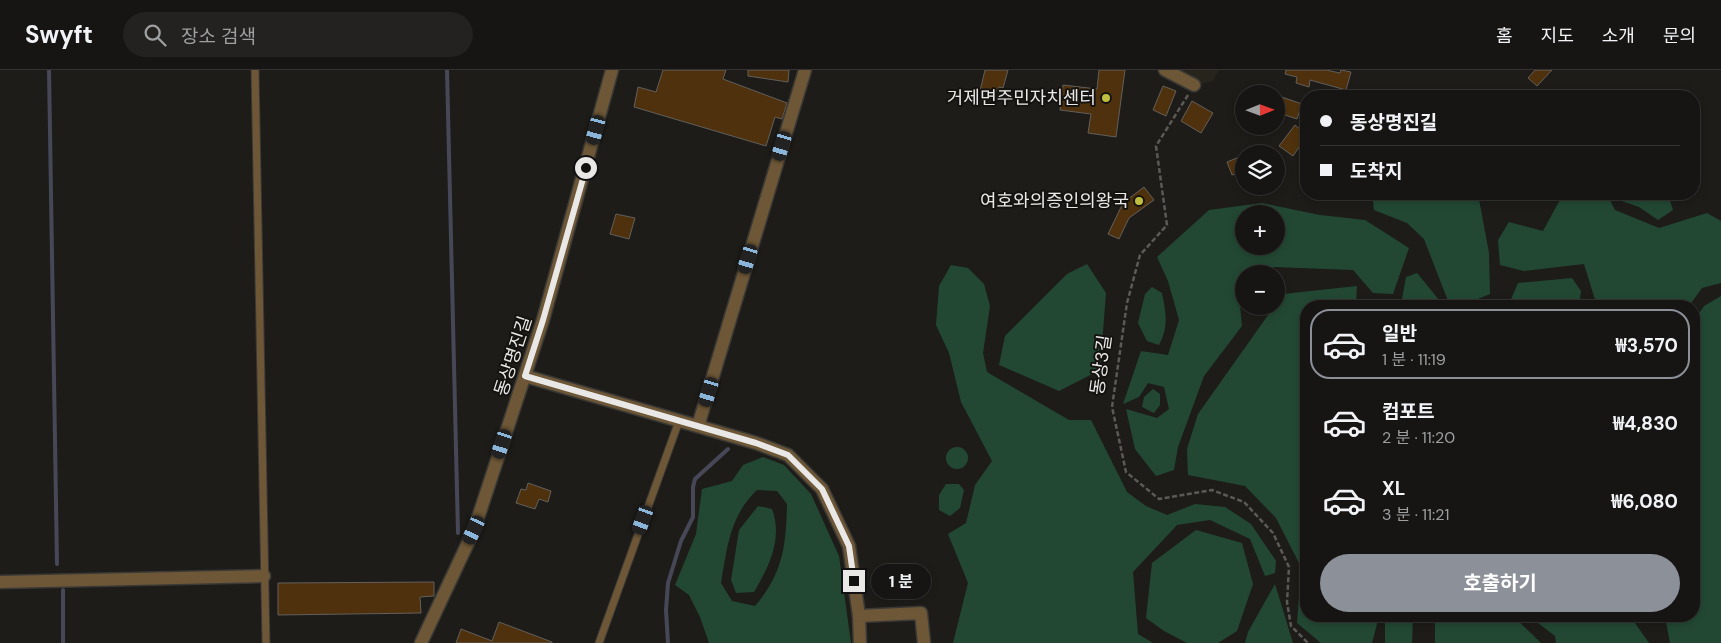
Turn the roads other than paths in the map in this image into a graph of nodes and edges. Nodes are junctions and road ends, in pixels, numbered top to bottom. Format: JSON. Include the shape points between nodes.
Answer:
{"nodes":[{"id":1,"x":255,"y":70,"type":"edge"},
{"id":2,"x":612,"y":70,"type":"edge"},
{"id":3,"x":805,"y":70,"type":"edge"},
{"id":4,"x":1165,"y":70,"type":"edge"},
{"id":5,"x":1194,"y":84,"type":"road end"},
{"id":6,"x":525,"y":376,"type":"junction"},
{"id":7,"x":680,"y":421,"type":"junction"},
{"id":8,"x":698,"y":426,"type":"junction"},
{"id":9,"x":264,"y":576,"type":"junction"},
{"id":10,"x":0,"y":582,"type":"edge"},
{"id":11,"x":859,"y":616,"type":"junction"},
{"id":12,"x":266,"y":643,"type":"edge"},
{"id":13,"x":421,"y":643,"type":"edge"},
{"id":14,"x":599,"y":643,"type":"edge"},
{"id":15,"x":860,"y":643,"type":"edge"},
{"id":16,"x":924,"y":643,"type":"edge"}],
"edges":[{"from":1,"to":9,"type":"lane"},
{"from":2,"to":6,"type":"street","name":"동상명진길"},
{"from":3,"to":8,"type":"street"},
{"from":4,"to":5,"type":"street"},
{"from":6,"to":7,"type":"street"},
{"from":6,"to":13,"type":"street","name":"동상명진길","via":[[474,530]]},
{"from":7,"to":8,"type":"street"},
{"from":7,"to":14,"type":"lane"},
{"from":8,"to":11,"type":"street","via":[[788,455],[822,489],[849,546]]},
{"from":9,"to":10,"type":"street"},
{"from":9,"to":12,"type":"lane"},
{"from":11,"to":15,"type":"street"},
{"from":11,"to":16,"type":"street","via":[[921,614]]}]}
